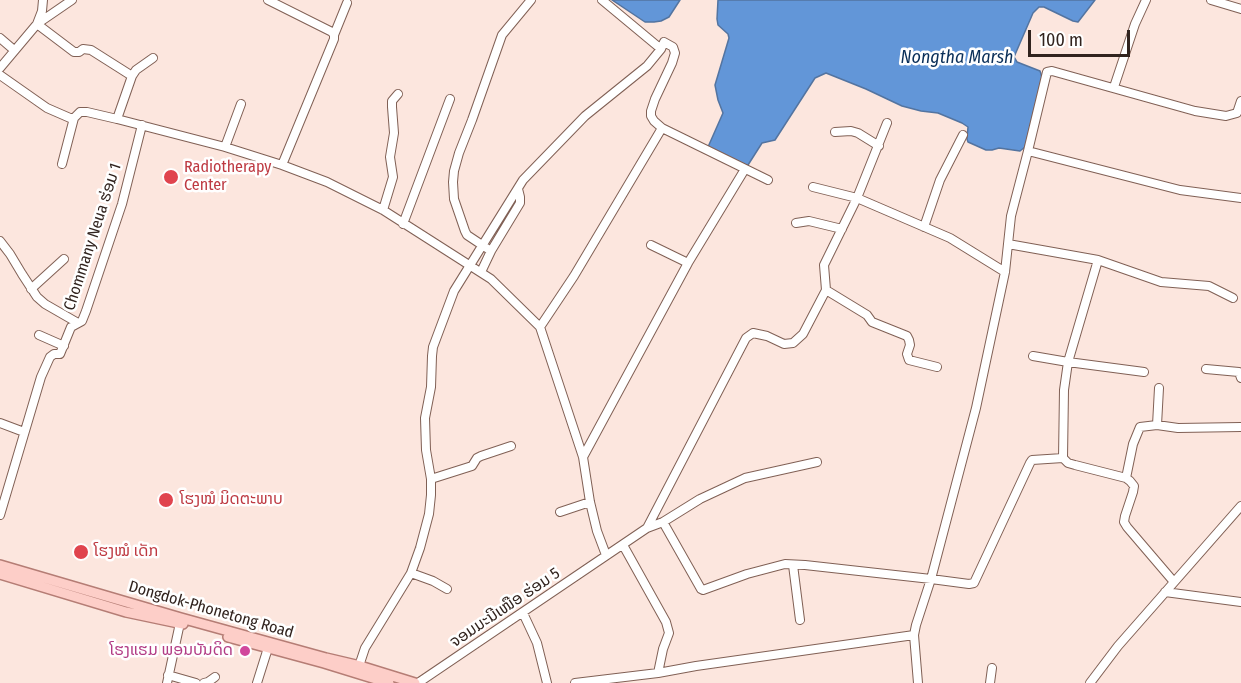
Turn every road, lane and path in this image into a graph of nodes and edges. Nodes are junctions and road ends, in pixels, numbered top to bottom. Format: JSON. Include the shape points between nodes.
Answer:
{"nodes":[{"id":1,"x":43,"y":0,"type":"edge"},
{"id":2,"x":72,"y":0,"type":"edge"},
{"id":3,"x":268,"y":0,"type":"edge"},
{"id":4,"x":531,"y":0,"type":"edge"},
{"id":5,"x":602,"y":0,"type":"edge"},
{"id":6,"x":1146,"y":0,"type":"edge"},
{"id":7,"x":1211,"y":0,"type":"edge"},
{"id":8,"x":347,"y":3,"type":"dead end"},
{"id":9,"x":1241,"y":9,"type":"edge"},
{"id":10,"x":37,"y":24,"type":"junction"},
{"id":11,"x":334,"y":34,"type":"junction"},
{"id":12,"x":0,"y":38,"type":"edge"},
{"id":13,"x":14,"y":50,"type":"junction"},
{"id":14,"x":661,"y":50,"type":"junction"},
{"id":15,"x":153,"y":58,"type":"dead end"},
{"id":16,"x":0,"y":68,"type":"edge"},
{"id":17,"x":0,"y":75,"type":"edge"},
{"id":18,"x":132,"y":76,"type":"junction"},
{"id":19,"x":1114,"y":87,"type":"junction"},
{"id":20,"x":398,"y":94,"type":"dead end"},
{"id":21,"x":450,"y":99,"type":"dead end"},
{"id":22,"x":1241,"y":101,"type":"edge"},
{"id":23,"x":241,"y":104,"type":"dead end"},
{"id":24,"x":74,"y":118,"type":"junction"},
{"id":25,"x":117,"y":118,"type":"junction"},
{"id":26,"x":887,"y":123,"type":"dead end"},
{"id":27,"x":142,"y":125,"type":"junction"},
{"id":28,"x":662,"y":128,"type":"junction"},
{"id":29,"x":835,"y":132,"type":"dead end"},
{"id":30,"x":963,"y":135,"type":"dead end"},
{"id":31,"x":879,"y":146,"type":"junction"},
{"id":32,"x":225,"y":147,"type":"junction"},
{"id":33,"x":1028,"y":151,"type":"junction"},
{"id":34,"x":62,"y":164,"type":"dead end"},
{"id":35,"x":282,"y":165,"type":"junction"},
{"id":36,"x":745,"y":169,"type":"junction"},
{"id":37,"x":768,"y":180,"type":"dead end"},
{"id":38,"x":813,"y":187,"type":"dead end"},
{"id":39,"x":518,"y":189,"type":"junction"},
{"id":40,"x":857,"y":198,"type":"junction"},
{"id":41,"x":1241,"y":198,"type":"edge"},
{"id":42,"x":383,"y":210,"type":"junction"},
{"id":43,"x":403,"y":224,"type":"junction"},
{"id":44,"x":796,"y":224,"type":"dead end"},
{"id":45,"x":924,"y":227,"type":"junction"},
{"id":46,"x":842,"y":229,"type":"junction"},
{"id":47,"x":0,"y":241,"type":"edge"},
{"id":48,"x":1008,"y":244,"type":"junction"},
{"id":49,"x":651,"y":245,"type":"dead end"},
{"id":50,"x":482,"y":246,"type":"junction"},
{"id":51,"x":491,"y":252,"type":"junction"},
{"id":52,"x":64,"y":259,"type":"dead end"},
{"id":53,"x":1098,"y":260,"type":"junction"},
{"id":54,"x":688,"y":262,"type":"junction"},
{"id":55,"x":471,"y":265,"type":"junction"},
{"id":56,"x":481,"y":272,"type":"junction"},
{"id":57,"x":1005,"y":272,"type":"junction"},
{"id":58,"x":30,"y":289,"type":"junction"},
{"id":59,"x":826,"y":290,"type":"junction"},
{"id":60,"x":1233,"y":298,"type":"dead end"},
{"id":61,"x":78,"y":323,"type":"junction"},
{"id":62,"x":540,"y":327,"type":"junction"},
{"id":63,"x":39,"y":335,"type":"dead end"},
{"id":64,"x":64,"y":346,"type":"junction"},
{"id":65,"x":1033,"y":356,"type":"dead end"},
{"id":66,"x":1068,"y":362,"type":"junction"},
{"id":67,"x":937,"y":367,"type":"dead end"},
{"id":68,"x":1206,"y":369,"type":"dead end"},
{"id":69,"x":1144,"y":372,"type":"dead end"},
{"id":70,"x":1241,"y":378,"type":"edge"},
{"id":71,"x":1159,"y":388,"type":"dead end"},
{"id":72,"x":0,"y":423,"type":"edge"},
{"id":73,"x":1157,"y":425,"type":"junction"},
{"id":74,"x":1241,"y":427,"type":"edge"},
{"id":75,"x":24,"y":432,"type":"junction"},
{"id":76,"x":511,"y":446,"type":"dead end"},
{"id":77,"x":583,"y":457,"type":"junction"},
{"id":78,"x":1063,"y":458,"type":"junction"},
{"id":79,"x":817,"y":462,"type":"dead end"},
{"id":80,"x":1126,"y":478,"type":"junction"},
{"id":81,"x":431,"y":479,"type":"junction"},
{"id":82,"x":590,"y":502,"type":"junction"},
{"id":83,"x":1241,"y":506,"type":"edge"},
{"id":84,"x":560,"y":512,"type":"dead end"},
{"id":85,"x":0,"y":515,"type":"edge"},
{"id":86,"x":663,"y":522,"type":"junction"},
{"id":87,"x":647,"y":528,"type":"junction"},
{"id":88,"x":623,"y":545,"type":"junction"},
{"id":89,"x":606,"y":555,"type":"junction"},
{"id":90,"x":0,"y":565,"type":"edge"},
{"id":91,"x":793,"y":565,"type":"junction"},
{"id":92,"x":411,"y":573,"type":"junction"},
{"id":93,"x":0,"y":574,"type":"edge"},
{"id":94,"x":931,"y":579,"type":"junction"},
{"id":95,"x":1174,"y":582,"type":"junction"},
{"id":96,"x":447,"y":589,"type":"dead end"},
{"id":97,"x":1165,"y":592,"type":"junction"},
{"id":98,"x":1241,"y":602,"type":"edge"},
{"id":99,"x":523,"y":613,"type":"junction"},
{"id":100,"x":800,"y":620,"type":"dead end"},
{"id":101,"x":180,"y":623,"type":"junction"},
{"id":102,"x":914,"y":635,"type":"junction"},
{"id":103,"x":268,"y":648,"type":"junction"},
{"id":104,"x":992,"y":668,"type":"dead end"},
{"id":105,"x":358,"y":670,"type":"junction"},
{"id":106,"x":658,"y":673,"type":"junction"},
{"id":107,"x":215,"y":677,"type":"dead end"},
{"id":108,"x":168,"y":679,"type":"edge"},
{"id":109,"x":196,"y":683,"type":"edge"},
{"id":110,"x":204,"y":683,"type":"edge"},
{"id":111,"x":257,"y":683,"type":"edge"},
{"id":112,"x":388,"y":683,"type":"edge"},
{"id":113,"x":416,"y":683,"type":"edge"},
{"id":114,"x":548,"y":683,"type":"edge"},
{"id":115,"x":575,"y":683,"type":"edge"},
{"id":116,"x":918,"y":683,"type":"edge"},
{"id":117,"x":990,"y":683,"type":"edge"},
{"id":118,"x":1090,"y":683,"type":"edge"}],
"edges":[{"from":1,"to":10,"type":"street"},
{"from":2,"to":10,"type":"street"},
{"from":3,"to":11,"type":"street"},
{"from":4,"to":50,"type":"street","via":[[502,35],[454,171],[454,199],[465,231]]},
{"from":5,"to":14,"type":"street"},
{"from":6,"to":19,"type":"street"},
{"from":7,"to":9,"type":"street"},
{"from":8,"to":11,"type":"street"},
{"from":10,"to":13,"type":"street"},
{"from":10,"to":18,"type":"street","via":[[74,52],[94,51]]},
{"from":11,"to":35,"type":"street"},
{"from":12,"to":13,"type":"street"},
{"from":13,"to":16,"type":"street"},
{"from":14,"to":28,"type":"street","via":[[664,42],[675,53],[651,111]]},
{"from":14,"to":39,"type":"street","via":[[585,116]]},
{"from":15,"to":18,"type":"street"},
{"from":17,"to":24,"type":"street","via":[[47,108]]},
{"from":18,"to":25,"type":"street"},
{"from":19,"to":22,"type":"street","via":[[1226,116],[1237,113]]},
{"from":19,"to":33,"type":"street","via":[[1048,71]]},
{"from":20,"to":42,"type":"street","via":[[392,101],[393,177]]},
{"from":21,"to":43,"type":"street"},
{"from":23,"to":32,"type":"street"},
{"from":24,"to":25,"type":"street","via":[[87,112]]},
{"from":24,"to":34,"type":"street"},
{"from":25,"to":27,"type":"street"},
{"from":26,"to":31,"type":"street"},
{"from":27,"to":32,"type":"street"},
{"from":27,"to":61,"type":"street","name":"Chommany Neua ຮ່ອມ 1","via":[[122,204],[86,311]]},
{"from":28,"to":36,"type":"street"},
{"from":28,"to":62,"type":"street"},
{"from":29,"to":31,"type":"street","via":[[858,133]]},
{"from":30,"to":45,"type":"street","via":[[940,180]]},
{"from":31,"to":40,"type":"street"},
{"from":32,"to":35,"type":"street"},
{"from":33,"to":41,"type":"street","via":[[1180,190]]},
{"from":33,"to":48,"type":"street"},
{"from":35,"to":42,"type":"street"},
{"from":36,"to":37,"type":"street"},
{"from":36,"to":54,"type":"street"},
{"from":38,"to":40,"type":"street"},
{"from":39,"to":50,"type":"street"},
{"from":39,"to":51,"type":"street","via":[[520,203]]},
{"from":40,"to":45,"type":"street"},
{"from":40,"to":46,"type":"street"},
{"from":42,"to":43,"type":"street"},
{"from":43,"to":55,"type":"street"},
{"from":44,"to":46,"type":"street","via":[[809,221]]},
{"from":45,"to":57,"type":"street","via":[[950,238]]},
{"from":46,"to":59,"type":"street","via":[[824,265]]},
{"from":47,"to":58,"type":"street"},
{"from":48,"to":53,"type":"street"},
{"from":48,"to":57,"type":"street"},
{"from":49,"to":54,"type":"street"},
{"from":50,"to":51,"type":"street"},
{"from":50,"to":55,"type":"street"},
{"from":51,"to":56,"type":"street"},
{"from":52,"to":58,"type":"street"},
{"from":53,"to":60,"type":"street","via":[[1161,282],[1209,286]]},
{"from":53,"to":66,"type":"street"},
{"from":54,"to":77,"type":"street"},
{"from":55,"to":56,"type":"street"},
{"from":55,"to":81,"type":"street","via":[[454,291],[433,347],[425,418]]},
{"from":56,"to":62,"type":"street"},
{"from":57,"to":94,"type":"street"},
{"from":58,"to":61,"type":"street","via":[[45,304]]},
{"from":59,"to":67,"type":"street","via":[[872,322],[907,336],[909,360]]},
{"from":59,"to":87,"type":"street","via":[[803,334],[793,343],[784,344],[753,333],[746,338]]},
{"from":61,"to":64,"type":"street","name":"Chommany Neua ຮ່ອມ 1","via":[[70,327]]},
{"from":62,"to":77,"type":"street"},
{"from":63,"to":64,"type":"street"},
{"from":64,"to":75,"type":"street","name":"Chommany Neua ຮ່ອມ 1","via":[[60,354],[50,357],[41,376]]},
{"from":65,"to":66,"type":"street"},
{"from":66,"to":69,"type":"street"},
{"from":66,"to":78,"type":"street","via":[[1063,399]]},
{"from":68,"to":70,"type":"street","via":[[1239,372]]},
{"from":71,"to":73,"type":"street"},
{"from":72,"to":75,"type":"street"},
{"from":73,"to":74,"type":"street"},
{"from":73,"to":80,"type":"street","via":[[1140,427]]},
{"from":75,"to":85,"type":"street","name":"Chommany Neua ຮ່ອມ 1"},
{"from":76,"to":81,"type":"street","via":[[477,458],[472,466]]},
{"from":77,"to":82,"type":"street"},
{"from":78,"to":80,"type":"street","via":[[1068,463]]},
{"from":78,"to":94,"type":"street","via":[[1032,460],[974,583]]},
{"from":79,"to":86,"type":"street","via":[[745,478]]},
{"from":80,"to":95,"type":"street","via":[[1134,486],[1124,522]]},
{"from":81,"to":92,"type":"street","via":[[429,514]]},
{"from":82,"to":84,"type":"street"},
{"from":82,"to":89,"type":"street"},
{"from":83,"to":95,"type":"street"},
{"from":86,"to":87,"type":"street"},
{"from":86,"to":91,"type":"street","via":[[703,590],[747,574]]},
{"from":87,"to":88,"type":"street","name":"ຈອມມະນີເໜືອ ຮ່ອມ 5"},
{"from":88,"to":89,"type":"street","name":"ຈອມມະນີເໜືອ ຮ່ອມ 5"},
{"from":88,"to":106,"type":"street","via":[[666,622],[669,633]]},
{"from":89,"to":99,"type":"street","name":"ຈອມມະນີເໜືອ ຮ່ອມ 5"},
{"from":90,"to":105,"type":"main road","name":"Dongdok-Phonetong Road"},
{"from":91,"to":94,"type":"street"},
{"from":91,"to":100,"type":"street"},
{"from":92,"to":96,"type":"street"},
{"from":92,"to":105,"type":"street","via":[[365,648]]},
{"from":93,"to":101,"type":"main road","name":"Dongdok-Phonetong Road","via":[[126,612]]},
{"from":94,"to":102,"type":"street"},
{"from":95,"to":97,"type":"street"},
{"from":97,"to":98,"type":"street"},
{"from":97,"to":118,"type":"street"},
{"from":99,"to":113,"type":"street","name":"ຈອມມະນີເໜືອ ຮ່ອມ 5"},
{"from":99,"to":114,"type":"street","via":[[537,643]]},
{"from":101,"to":103,"type":"main road","name":"Dongdok-Phonetong Road"},
{"from":101,"to":108,"type":"street"},
{"from":102,"to":106,"type":"street"},
{"from":102,"to":116,"type":"street"},
{"from":103,"to":105,"type":"main road","name":"Dongdok-Phonetong Road"},
{"from":103,"to":111,"type":"street"},
{"from":104,"to":117,"type":"street"},
{"from":105,"to":112,"type":"main road","name":"Dongdok-Phonetong Road"},
{"from":105,"to":113,"type":"main road","name":"Dongdok-Phonetong Road"},
{"from":106,"to":115,"type":"street"},
{"from":107,"to":110,"type":"street"},
{"from":108,"to":109,"type":"street"}]}
